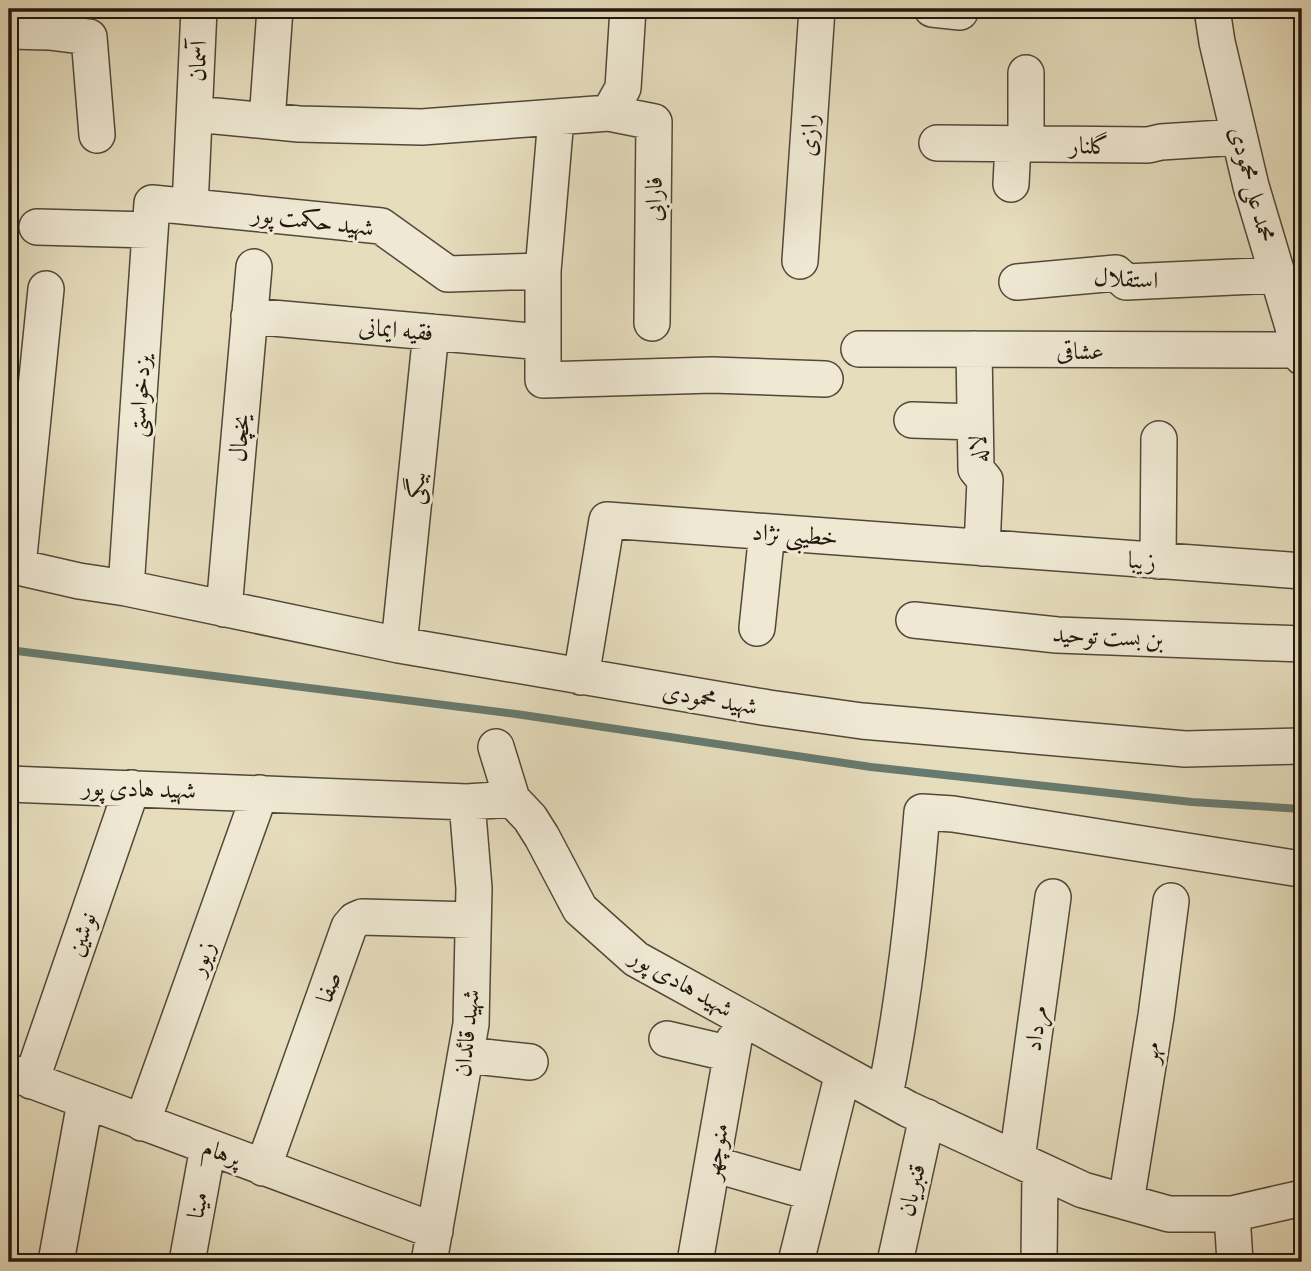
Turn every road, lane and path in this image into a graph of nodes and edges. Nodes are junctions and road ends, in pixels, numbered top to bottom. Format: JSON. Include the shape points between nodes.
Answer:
{"nodes":[{"id":1,"x":199,"y":9,"type":"edge"},
{"id":2,"x":275,"y":9,"type":"edge"},
{"id":3,"x":628,"y":9,"type":"edge"},
{"id":4,"x":817,"y":9,"type":"edge"},
{"id":5,"x":1212,"y":9,"type":"edge"},
{"id":6,"x":49,"y":20,"type":"edge"},
{"id":7,"x":9,"y":31,"type":"edge"},
{"id":8,"x":1027,"y":73,"type":"dead end"},
{"id":9,"x":195,"y":114,"type":"junction"},
{"id":10,"x":608,"y":114,"type":"junction"},
{"id":11,"x":556,"y":118,"type":"junction"},
{"id":12,"x":267,"y":121,"type":"junction"},
{"id":13,"x":97,"y":135,"type":"dead end"},
{"id":14,"x":1239,"y":136,"type":"junction"},
{"id":15,"x":937,"y":143,"type":"dead end"},
{"id":16,"x":1020,"y":144,"type":"junction"},
{"id":17,"x":1011,"y":184,"type":"dead end"},
{"id":18,"x":190,"y":206,"type":"junction"},
{"id":19,"x":151,"y":216,"type":"junction"},
{"id":20,"x":37,"y":227,"type":"dead end"},
{"id":21,"x":800,"y":261,"type":"dead end"},
{"id":22,"x":254,"y":267,"type":"dead end"},
{"id":23,"x":543,"y":271,"type":"junction"},
{"id":24,"x":1278,"y":275,"type":"junction"},
{"id":25,"x":1017,"y":282,"type":"dead end"},
{"id":26,"x":46,"y":289,"type":"dead end"},
{"id":27,"x":249,"y":316,"type":"junction"},
{"id":28,"x":652,"y":323,"type":"dead end"},
{"id":29,"x":431,"y":332,"type":"junction"},
{"id":30,"x":542,"y":342,"type":"junction"},
{"id":31,"x":859,"y":349,"type":"dead end"},
{"id":32,"x":974,"y":349,"type":"junction"},
{"id":33,"x":1301,"y":354,"type":"edge"},
{"id":34,"x":825,"y":379,"type":"dead end"},
{"id":35,"x":912,"y":420,"type":"dead end"},
{"id":36,"x":975,"y":422,"type":"junction"},
{"id":37,"x":1158,"y":439,"type":"dead end"},
{"id":38,"x":767,"y":532,"type":"junction"},
{"id":39,"x":982,"y":548,"type":"junction"},
{"id":40,"x":1158,"y":561,"type":"junction"},
{"id":41,"x":14,"y":566,"type":"edge"},
{"id":42,"x":1302,"y":571,"type":"edge"},
{"id":43,"x":125,"y":588,"type":"junction"},
{"id":44,"x":224,"y":609,"type":"junction"},
{"id":45,"x":914,"y":620,"type":"dead end"},
{"id":46,"x":757,"y":628,"type":"dead end"},
{"id":47,"x":1302,"y":643,"type":"edge"},
{"id":48,"x":399,"y":645,"type":"junction"},
{"id":49,"x":581,"y":677,"type":"junction"},
{"id":50,"x":1302,"y":746,"type":"edge"},
{"id":51,"x":496,"y":747,"type":"dead end"},
{"id":52,"x":9,"y":784,"type":"edge"},
{"id":53,"x":132,"y":788,"type":"junction"},
{"id":54,"x":261,"y":793,"type":"junction"},
{"id":55,"x":512,"y":799,"type":"junction"},
{"id":56,"x":467,"y":802,"type":"junction"},
{"id":57,"x":1294,"y":868,"type":"dead end"},
{"id":58,"x":1053,"y":897,"type":"dead end"},
{"id":59,"x":1171,"y":901,"type":"dead end"},
{"id":60,"x":473,"y":920,"type":"junction"},
{"id":61,"x":667,"y":1039,"type":"dead end"},
{"id":62,"x":466,"y":1055,"type":"junction"},
{"id":63,"x":530,"y":1062,"type":"dead end"},
{"id":64,"x":843,"y":1073,"type":"junction"},
{"id":65,"x":20,"y":1077,"type":"edge"},
{"id":66,"x":885,"y":1096,"type":"junction"},
{"id":67,"x":85,"y":1102,"type":"junction"},
{"id":68,"x":927,"y":1117,"type":"junction"},
{"id":69,"x":142,"y":1123,"type":"junction"},
{"id":70,"x":208,"y":1147,"type":"junction"},
{"id":71,"x":713,"y":1164,"type":"junction"},
{"id":72,"x":1029,"y":1165,"type":"junction"},
{"id":73,"x":263,"y":1168,"type":"junction"},
{"id":74,"x":813,"y":1193,"type":"junction"},
{"id":75,"x":1302,"y":1198,"type":"edge"},
{"id":76,"x":1126,"y":1202,"type":"junction"},
{"id":77,"x":1233,"y":1214,"type":"junction"},
{"id":78,"x":432,"y":1246,"type":"edge"},
{"id":79,"x":56,"y":1262,"type":"edge"},
{"id":80,"x":187,"y":1262,"type":"edge"},
{"id":81,"x":695,"y":1262,"type":"edge"},
{"id":82,"x":796,"y":1262,"type":"edge"},
{"id":83,"x":895,"y":1262,"type":"edge"},
{"id":84,"x":1038,"y":1262,"type":"edge"},
{"id":85,"x":1235,"y":1262,"type":"edge"}],
"edges":[{"from":1,"to":9,"type":"street","name":"آسمان"},
{"from":2,"to":12,"type":"street"},
{"from":3,"to":10,"type":"street","via":[[624,88]]},
{"from":4,"to":21,"type":"street","name":"رازی"},
{"from":5,"to":14,"type":"street","name":"محمد علی محمودی"},
{"from":6,"to":7,"type":"street"},
{"from":6,"to":13,"type":"street","via":[[89,37]]},
{"from":8,"to":16,"type":"street"},
{"from":9,"to":12,"type":"street"},
{"from":9,"to":18,"type":"street","name":"آسمان"},
{"from":10,"to":11,"type":"street"},
{"from":10,"to":28,"type":"street","name":"فارابی","via":[[654,122]]},
{"from":11,"to":12,"type":"street","via":[[422,127]]},
{"from":11,"to":23,"type":"street"},
{"from":14,"to":16,"type":"street","name":"گلنار","via":[[1148,145]]},
{"from":14,"to":24,"type":"street","name":"محمد علی محمودی"},
{"from":15,"to":16,"type":"street","name":"گلنار"},
{"from":16,"to":17,"type":"street"},
{"from":18,"to":19,"type":"street","name":"شهید حکمت پور"},
{"from":18,"to":23,"type":"street","name":"شهید حکمت پور","via":[[381,226],[448,274]]},
{"from":19,"to":20,"type":"street","name":"شهید حکمت پور"},
{"from":19,"to":43,"type":"street","name":"یزدخواستی"},
{"from":22,"to":27,"type":"street","name":"یخچال"},
{"from":23,"to":30,"type":"street"},
{"from":24,"to":25,"type":"street","name":"استقلال","via":[[1126,282],[1116,273]]},
{"from":24,"to":33,"type":"street","name":"محمد علی محمودی"},
{"from":26,"to":41,"type":"street"},
{"from":27,"to":29,"type":"street","name":"فقیه ایمانی"},
{"from":27,"to":44,"type":"street","name":"یخچال"},
{"from":29,"to":30,"type":"street","name":"فقیه ایمانی"},
{"from":29,"to":48,"type":"street","name":"بیگی"},
{"from":30,"to":34,"type":"street","via":[[543,380],[712,375]]},
{"from":31,"to":32,"type":"street","name":"عشاقی"},
{"from":32,"to":33,"type":"street","name":"عشاقی"},
{"from":32,"to":36,"type":"street","name":"لاله"},
{"from":35,"to":36,"type":"street"},
{"from":36,"to":39,"type":"street","name":"لاله","via":[[976,469],[985,480]]},
{"from":37,"to":40,"type":"street"},
{"from":38,"to":39,"type":"street","name":"خطیبی نژاد"},
{"from":38,"to":46,"type":"street"},
{"from":38,"to":49,"type":"street","name":"خطیبی نژاد","via":[[607,520]]},
{"from":39,"to":40,"type":"street","name":"زیبا"},
{"from":40,"to":42,"type":"street","name":"زیبا"},
{"from":41,"to":43,"type":"street","name":"شهید محمودی"},
{"from":43,"to":44,"type":"street","name":"شهید محمودی"},
{"from":44,"to":48,"type":"street","name":"شهید محمودی"},
{"from":45,"to":47,"type":"street","name":"بن بست توحید","via":[[1057,635]]},
{"from":48,"to":49,"type":"street","name":"شهید محمودی"},
{"from":49,"to":50,"type":"street","name":"شهید محمودی","via":[[862,721],[1185,749]]},
{"from":51,"to":55,"type":"street"},
{"from":52,"to":53,"type":"street","name":"شهید هادی پور"},
{"from":53,"to":54,"type":"street","name":"شهید هادی پور"},
{"from":53,"to":65,"type":"street","name":"نوشین"},
{"from":54,"to":56,"type":"street","name":"شهید هادی پور"},
{"from":54,"to":69,"type":"street","name":"زیور"},
{"from":55,"to":56,"type":"street","name":"شهید هادی پور"},
{"from":55,"to":64,"type":"street","name":"شهید هادی پور","via":[[542,837],[580,909],[636,959]]},
{"from":56,"to":60,"type":"street","name":"شهید قائدان"},
{"from":57,"to":66,"type":"street","via":[[922,812],[894,1055]]},
{"from":58,"to":72,"type":"street","name":"مرداد"},
{"from":59,"to":76,"type":"street","name":"مهر"},
{"from":60,"to":62,"type":"street","name":"شهید قائدان"},
{"from":60,"to":73,"type":"street","name":"صفا","via":[[355,920]]},
{"from":61,"to":71,"type":"street","name":"منوچهر","via":[[733,1047]]},
{"from":62,"to":63,"type":"street"},
{"from":62,"to":78,"type":"street","name":"شهید قائدان"},
{"from":64,"to":66,"type":"street","name":"شهید هادی پور"},
{"from":64,"to":74,"type":"street"},
{"from":65,"to":67,"type":"street","name":"پرهام"},
{"from":66,"to":68,"type":"street","name":"شهید هادی پور"},
{"from":67,"to":69,"type":"street","name":"پرهام"},
{"from":67,"to":79,"type":"street"},
{"from":68,"to":72,"type":"street","name":"شهید هادی پور"},
{"from":68,"to":83,"type":"street","name":"قنبریان"},
{"from":69,"to":70,"type":"street","name":"پرهام"},
{"from":70,"to":73,"type":"street","name":"پرهام"},
{"from":70,"to":80,"type":"street","name":"مینا"},
{"from":71,"to":74,"type":"street"},
{"from":71,"to":81,"type":"street","name":"منوچهر"},
{"from":72,"to":76,"type":"street","name":"شهید هادی پور","via":[[1083,1190]]},
{"from":72,"to":84,"type":"street","name":"مرداد"},
{"from":73,"to":78,"type":"street","name":"پرهام"},
{"from":74,"to":82,"type":"street"},
{"from":75,"to":77,"type":"street","name":"شهید هادی پور"},
{"from":76,"to":77,"type":"street","name":"شهید هادی پور","via":[[1170,1214]]},
{"from":77,"to":85,"type":"street"}]}
